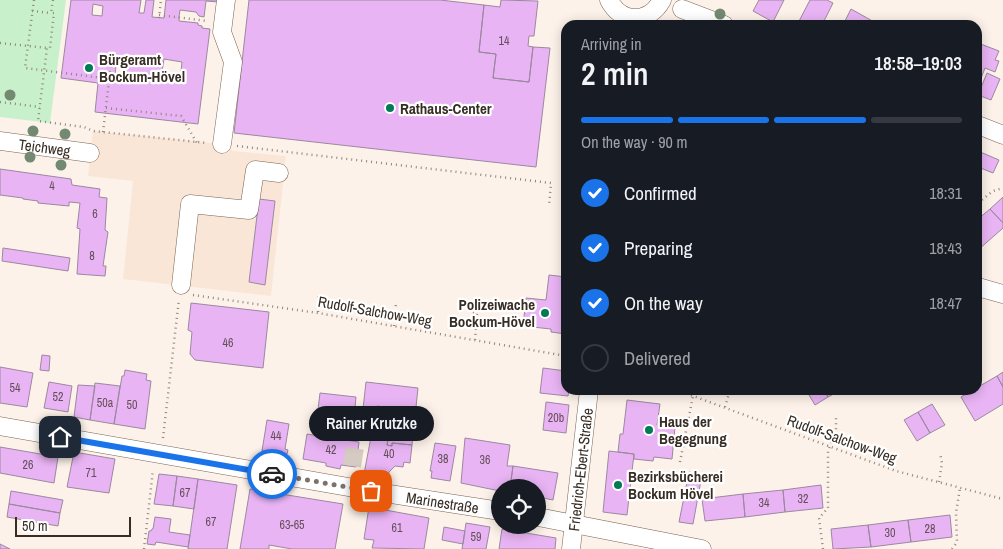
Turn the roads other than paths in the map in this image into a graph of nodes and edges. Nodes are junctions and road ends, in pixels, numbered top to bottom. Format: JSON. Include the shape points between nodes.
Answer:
{"nodes":[{"id":1,"x":226,"y":0,"type":"edge"},
{"id":2,"x":609,"y":0,"type":"edge"},
{"id":3,"x":662,"y":0,"type":"edge"},
{"id":4,"x":682,"y":9,"type":"dead end"},
{"id":5,"x":630,"y":20,"type":"edge"},
{"id":6,"x":634,"y":20,"type":"edge"},
{"id":7,"x":711,"y":20,"type":"edge"},
{"id":8,"x":982,"y":127,"type":"edge"},
{"id":9,"x":1003,"y":135,"type":"edge"},
{"id":10,"x":0,"y":141,"type":"edge"},
{"id":11,"x":222,"y":144,"type":"road end"},
{"id":12,"x":90,"y":153,"type":"dead end"},
{"id":13,"x":279,"y":173,"type":"dead end"},
{"id":14,"x":982,"y":288,"type":"edge"},
{"id":15,"x":180,"y":290,"type":"road end"},
{"id":16,"x":1003,"y":294,"type":"edge"},
{"id":17,"x":588,"y":395,"type":"edge"},
{"id":18,"x":0,"y":426,"type":"edge"},
{"id":19,"x":491,"y":510,"type":"edge"},
{"id":20,"x":546,"y":519,"type":"edge"},
{"id":21,"x":574,"y":524,"type":"junction"},
{"id":22,"x":571,"y":549,"type":"edge"},
{"id":23,"x":702,"y":549,"type":"edge"}],
"edges":[{"from":1,"to":11,"type":"street","via":[[222,32],[233,62]]},
{"from":2,"to":5,"type":"street","via":[[618,12]]},
{"from":3,"to":6,"type":"street","via":[[656,9]]},
{"from":4,"to":7,"type":"street"},
{"from":8,"to":9,"type":"street"},
{"from":10,"to":12,"type":"street","name":"Teichweg"},
{"from":13,"to":15,"type":"street","via":[[254,170],[249,210],[190,204]]},
{"from":14,"to":16,"type":"street"},
{"from":17,"to":21,"type":"street","name":"Friedrich-Ebert-Straße"},
{"from":18,"to":19,"type":"street","name":"Marinestraße"},
{"from":20,"to":21,"type":"street"},
{"from":21,"to":22,"type":"street","name":"Friedrich-Ebert-Straße"},
{"from":21,"to":23,"type":"street"}]}
